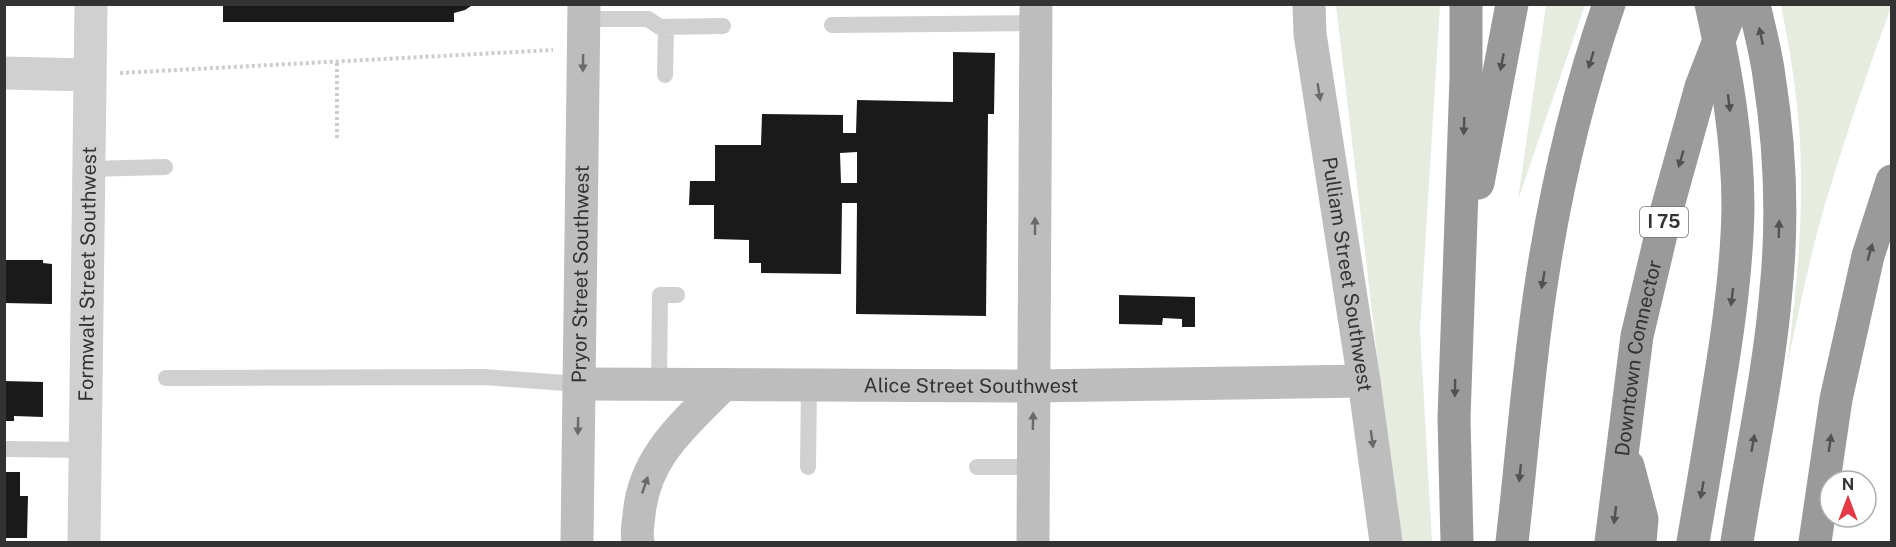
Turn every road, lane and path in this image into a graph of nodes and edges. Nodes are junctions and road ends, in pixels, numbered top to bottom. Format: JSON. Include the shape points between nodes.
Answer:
{"nodes":[{"id":1,"x":91,"y":4,"type":"edge"},
{"id":2,"x":1466,"y":4,"type":"edge"},
{"id":3,"x":1512,"y":4,"type":"edge"},
{"id":4,"x":1609,"y":4,"type":"edge"},
{"id":5,"x":1711,"y":4,"type":"edge"},
{"id":6,"x":1733,"y":4,"type":"edge"},
{"id":7,"x":1754,"y":4,"type":"edge"},
{"id":8,"x":1036,"y":14,"type":"edge"},
{"id":9,"x":1308,"y":14,"type":"edge"},
{"id":10,"x":584,"y":24,"type":"edge"},
{"id":11,"x":832,"y":25,"type":"dead end"},
{"id":12,"x":723,"y":26,"type":"dead end"},
{"id":13,"x":666,"y":27,"type":"junction"},
{"id":14,"x":337,"y":61,"type":"junction"},
{"id":15,"x":4,"y":73,"type":"edge"},
{"id":16,"x":90,"y":75,"type":"junction"},
{"id":17,"x":665,"y":75,"type":"dead end"},
{"id":18,"x":337,"y":138,"type":"dead end"},
{"id":19,"x":165,"y":167,"type":"dead end"},
{"id":20,"x":89,"y":170,"type":"junction"},
{"id":21,"x":1892,"y":181,"type":"edge"},
{"id":22,"x":677,"y":296,"type":"dead end"},
{"id":23,"x":1456,"y":330,"type":"junction"},
{"id":24,"x":166,"y":378,"type":"dead end"},
{"id":25,"x":1364,"y":381,"type":"junction"},
{"id":26,"x":579,"y":384,"type":"junction"},
{"id":27,"x":659,"y":385,"type":"junction"},
{"id":28,"x":723,"y":385,"type":"junction"},
{"id":29,"x":809,"y":385,"type":"junction"},
{"id":30,"x":1034,"y":386,"type":"junction"},
{"id":31,"x":1624,"y":447,"type":"junction"},
{"id":32,"x":8,"y":448,"type":"dead end"},
{"id":33,"x":85,"y":450,"type":"junction"},
{"id":34,"x":808,"y":467,"type":"dead end"},
{"id":35,"x":977,"y":467,"type":"dead end"},
{"id":36,"x":1032,"y":467,"type":"junction"},
{"id":37,"x":84,"y":543,"type":"edge"},
{"id":38,"x":577,"y":543,"type":"edge"},
{"id":39,"x":638,"y":543,"type":"edge"},
{"id":40,"x":1033,"y":543,"type":"edge"},
{"id":41,"x":1386,"y":543,"type":"edge"},
{"id":42,"x":1457,"y":543,"type":"edge"},
{"id":43,"x":1512,"y":543,"type":"edge"},
{"id":44,"x":1611,"y":543,"type":"edge"},
{"id":45,"x":1640,"y":543,"type":"edge"},
{"id":46,"x":1694,"y":543,"type":"edge"},
{"id":47,"x":1737,"y":543,"type":"edge"},
{"id":48,"x":1815,"y":543,"type":"edge"}],
"edges":[{"from":1,"to":16,"type":"street","name":"Formwalt Street Southwest"},
{"from":2,"to":23,"type":"highway","one_way":true},
{"from":3,"to":23,"type":"highway","one_way":true,"via":[[1469,230]]},
{"from":4,"to":43,"type":"highway","one_way":true,"via":[[1580,100],[1552,222],[1538,306]]},
{"from":5,"to":46,"type":"highway","one_way":true,"bridge":true,"via":[[1724,64],[1735,153],[1737,238],[1727,337]]},
{"from":6,"to":31,"type":"highway","name":"Downtown Connector","number":"I 75","one_way":true,"via":[[1701,87],[1666,209],[1637,336]]},
{"from":47,"to":7,"type":"highway","one_way":true,"via":[[1777,288],[1778,152],[1769,75]]},
{"from":8,"to":11,"type":"lane"},
{"from":30,"to":8,"type":"main road","one_way":true},
{"from":9,"to":25,"type":"main road","name":"Pulliam Street Southwest","one_way":true},
{"from":10,"to":13,"type":"lane","via":[[648,19]]},
{"from":10,"to":14,"type":"path"},
{"from":10,"to":26,"type":"main road","name":"Pryor Street Southwest","one_way":true},
{"from":12,"to":13,"type":"lane"},
{"from":13,"to":17,"type":"lane"},
{"from":14,"to":16,"type":"path"},
{"from":14,"to":18,"type":"path"},
{"from":15,"to":16,"type":"street"},
{"from":16,"to":20,"type":"street","name":"Formwalt Street Southwest"},
{"from":19,"to":20,"type":"lane"},
{"from":20,"to":33,"type":"street","name":"Formwalt Street Southwest"},
{"from":48,"to":21,"type":"highway","one_way":true,"via":[[1836,399],[1868,256]]},
{"from":22,"to":27,"type":"lane","via":[[660,296]]},
{"from":23,"to":42,"type":"highway","one_way":true},
{"from":24,"to":26,"type":"lane","via":[[484,377]]},
{"from":25,"to":30,"type":"main road","name":"Alice Street Southwest"},
{"from":25,"to":41,"type":"main road","name":"Pulliam Street Southwest","one_way":true},
{"from":26,"to":27,"type":"main road","name":"Alice Street Southwest"},
{"from":26,"to":38,"type":"main road","name":"Pryor Street Southwest","one_way":true},
{"from":27,"to":28,"type":"main road","name":"Alice Street Southwest"},
{"from":28,"to":29,"type":"main road","name":"Alice Street Southwest"},
{"from":39,"to":28,"type":"main road","one_way":true,"via":[[640,500],[651,466],[668,440]]},
{"from":29,"to":30,"type":"main road","name":"Alice Street Southwest"},
{"from":29,"to":34,"type":"lane"},
{"from":36,"to":30,"type":"main road","one_way":true},
{"from":31,"to":44,"type":"highway","name":"Downtown Connector","number":"I 75","one_way":true},
{"from":31,"to":45,"type":"highway","via":[[1642,519]]},
{"from":32,"to":33,"type":"lane"},
{"from":33,"to":37,"type":"street","name":"Formwalt Street Southwest"},
{"from":35,"to":36,"type":"lane"},
{"from":36,"to":40,"type":"main road"}]}
